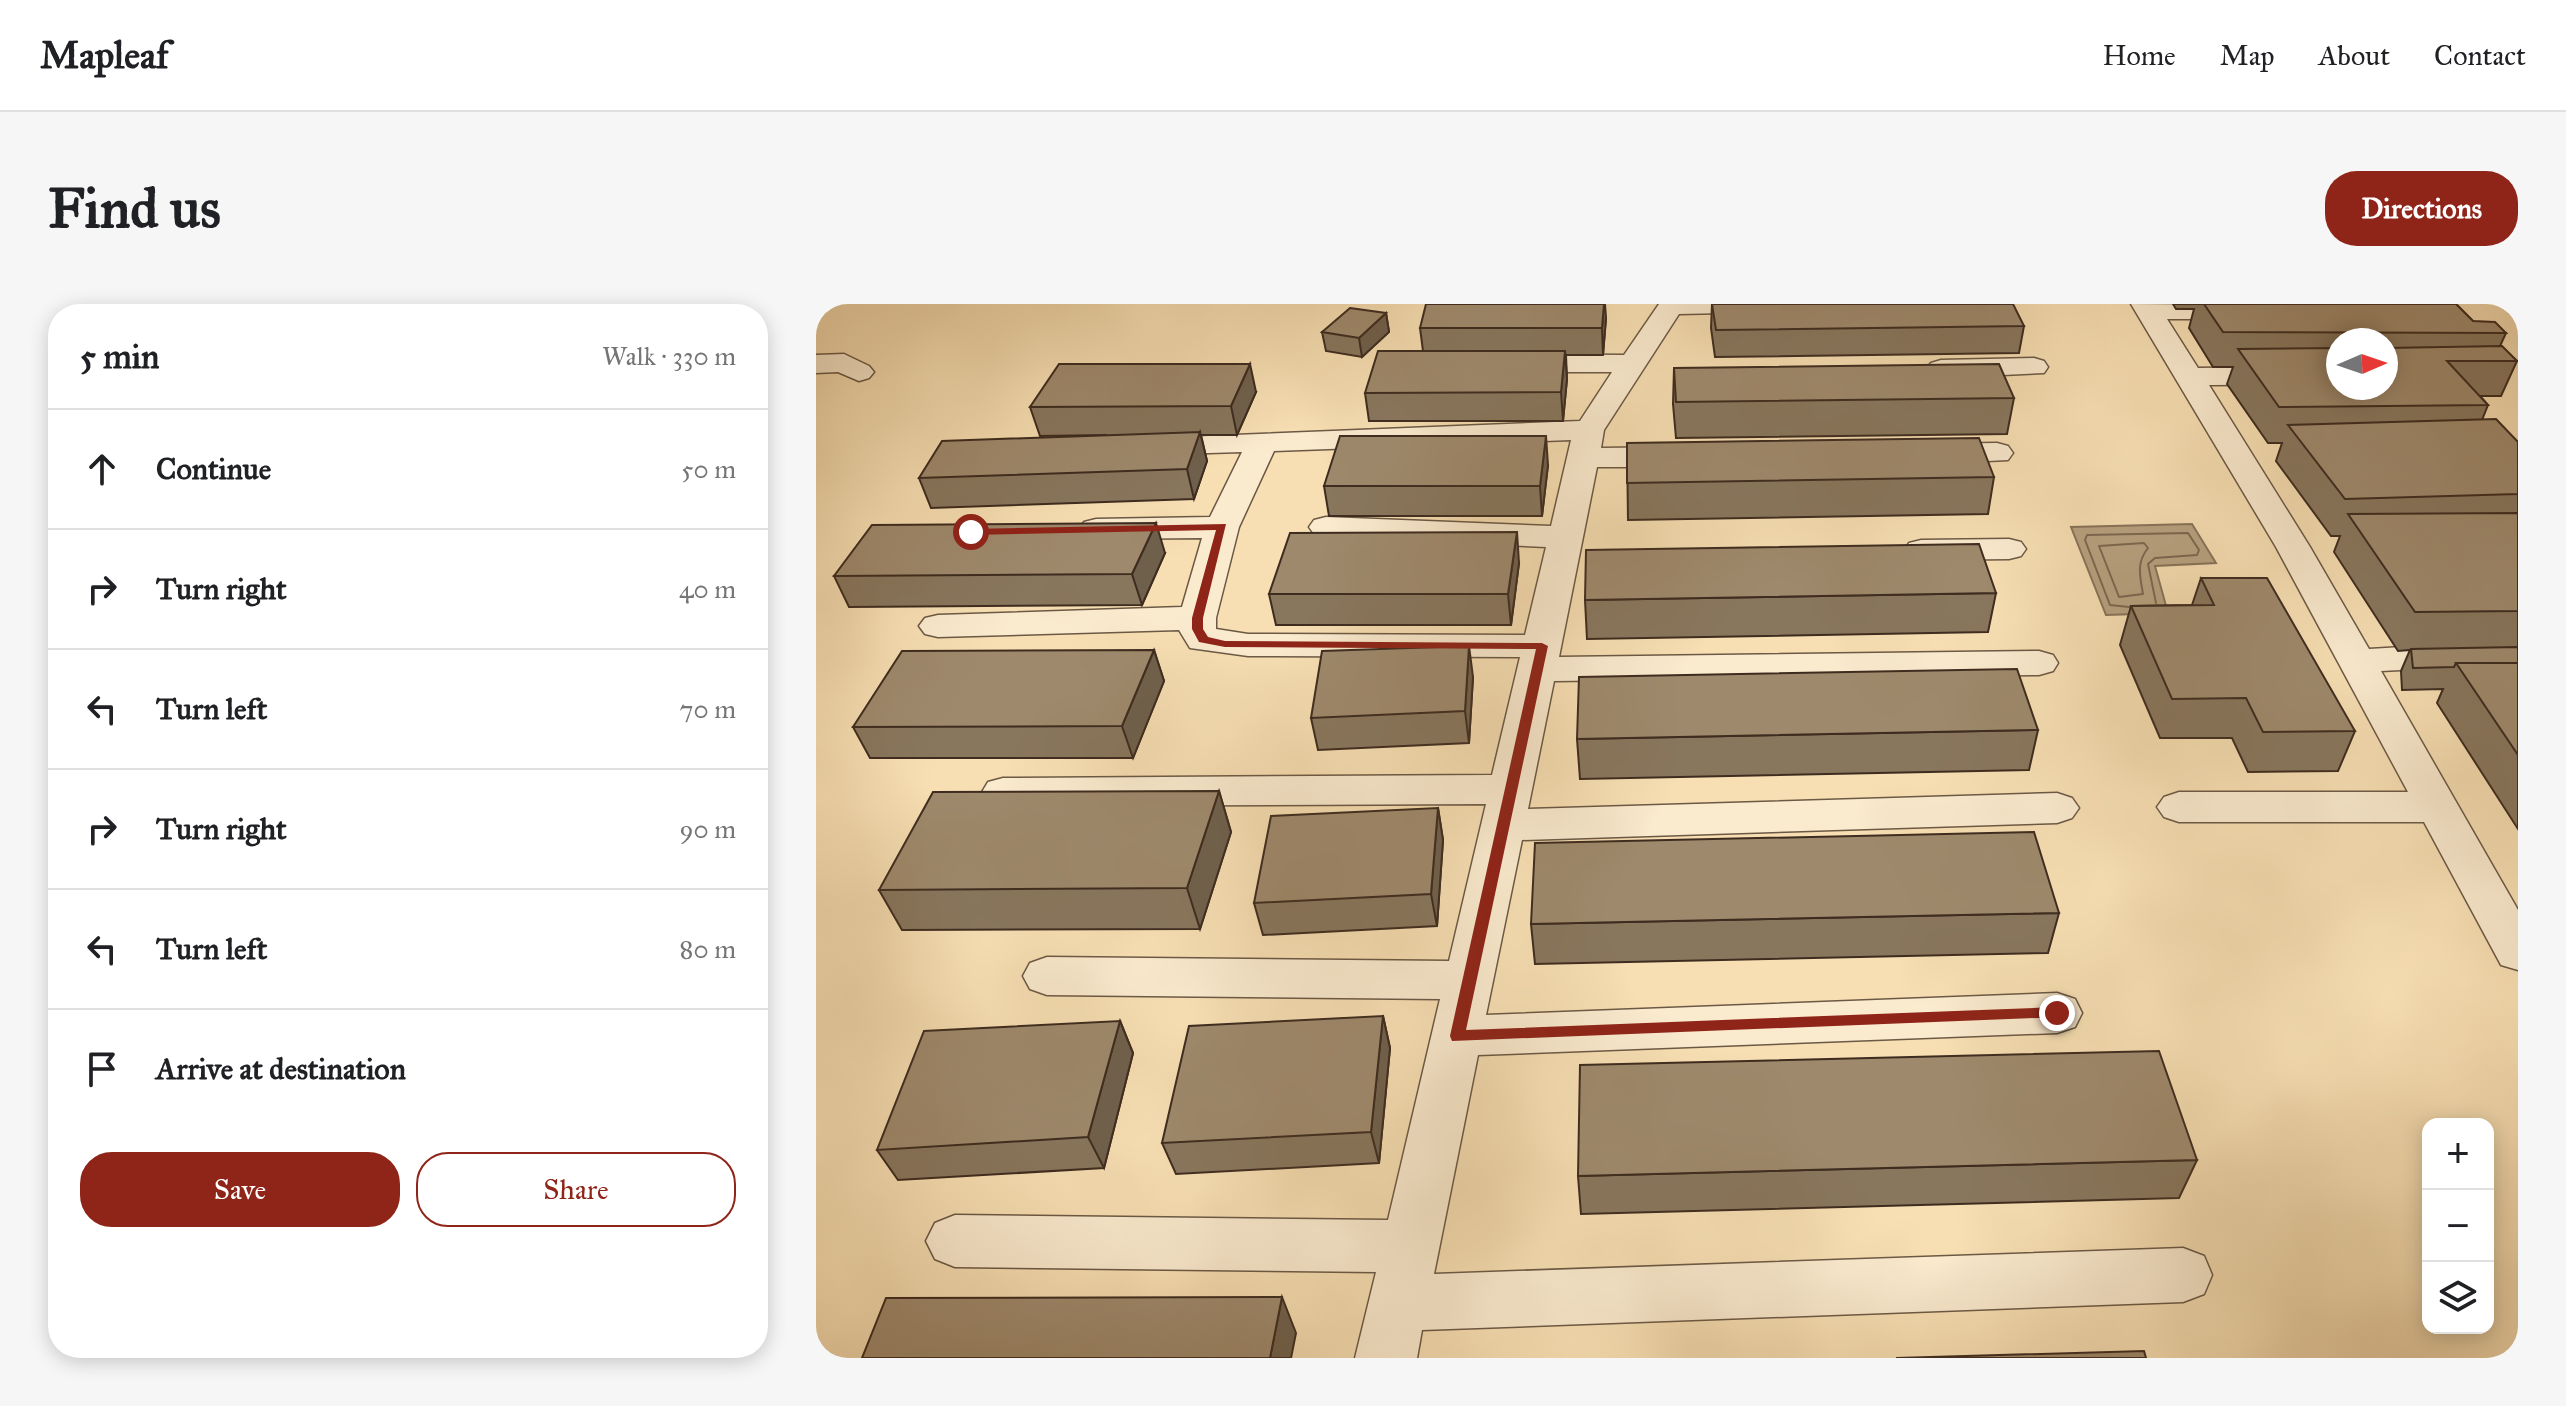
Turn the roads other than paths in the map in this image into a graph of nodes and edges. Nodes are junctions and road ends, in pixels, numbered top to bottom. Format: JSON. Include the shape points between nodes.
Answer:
{"nodes":[{"id":1,"x":1772,"y":304,"type":"edge"},
{"id":2,"x":1672,"y":305,"type":"edge"},
{"id":3,"x":2146,"y":307,"type":"edge"},
{"id":4,"x":2274,"y":311,"type":"edge"},
{"id":5,"x":1484,"y":363,"type":"edge"},
{"id":6,"x":816,"y":364,"type":"edge"},
{"id":7,"x":2034,"y":367,"type":"dead end"},
{"id":8,"x":1908,"y":369,"type":"edge"},
{"id":9,"x":1639,"y":371,"type":"junction"},
{"id":10,"x":859,"y":372,"type":"dead end"},
{"id":11,"x":2326,"y":375,"type":"edge"},
{"id":12,"x":2188,"y":377,"type":"junction"},
{"id":13,"x":1262,"y":443,"type":"junction"},
{"id":14,"x":1586,"y":444,"type":"junction"},
{"id":15,"x":1119,"y":446,"type":"edge"},
{"id":16,"x":1997,"y":453,"type":"dead end"},
{"id":17,"x":1903,"y":454,"type":"edge"},
{"id":18,"x":1718,"y":456,"type":"edge"},
{"id":19,"x":1222,"y":527,"type":"junction"},
{"id":20,"x":1326,"y":527,"type":"dead end"},
{"id":21,"x":1065,"y":530,"type":"edge"},
{"id":22,"x":1574,"y":548,"type":"junction"},
{"id":23,"x":2009,"y":549,"type":"dead end"},
{"id":24,"x":1881,"y":550,"type":"edge"},
{"id":25,"x":1197,"y":618,"type":"junction"},
{"id":26,"x":938,"y":626,"type":"dead end"},
{"id":27,"x":2518,"y":652,"type":"edge"},
{"id":28,"x":1540,"y":658,"type":"junction"},
{"id":29,"x":2354,"y":661,"type":"junction"},
{"id":30,"x":2039,"y":663,"type":"dead end"},
{"id":31,"x":1003,"y":792,"type":"edge"},
{"id":32,"x":1507,"y":807,"type":"junction"},
{"id":33,"x":2179,"y":807,"type":"dead end"},
{"id":34,"x":2437,"y":807,"type":"junction"},
{"id":35,"x":2057,"y":808,"type":"dead end"},
{"id":36,"x":2518,"y":952,"type":"edge"},
{"id":37,"x":1047,"y":976,"type":"dead end"},
{"id":38,"x":1469,"y":980,"type":"junction"},
{"id":39,"x":2057,"y":1013,"type":"dead end"},
{"id":40,"x":1457,"y":1036,"type":"junction"},
{"id":41,"x":955,"y":1241,"type":"dead end"},
{"id":42,"x":1411,"y":1246,"type":"junction"},
{"id":43,"x":2183,"y":1275,"type":"dead end"},
{"id":44,"x":1398,"y":1303,"type":"junction"},
{"id":45,"x":1386,"y":1358,"type":"edge"}],
"edges":[{"from":1,"to":2,"type":"street"},
{"from":2,"to":9,"type":"street"},
{"from":3,"to":4,"type":"street"},
{"from":3,"to":12,"type":"street"},
{"from":5,"to":9,"type":"street"},
{"from":6,"to":10,"type":"street","via":[[844,363]]},
{"from":7,"to":8,"type":"street"},
{"from":9,"to":14,"type":"street"},
{"from":11,"to":12,"type":"street"},
{"from":12,"to":29,"type":"street","via":[[2249,451],[2308,546]]},
{"from":13,"to":14,"type":"street"},
{"from":13,"to":15,"type":"street"},
{"from":13,"to":19,"type":"street"},
{"from":14,"to":18,"type":"street"},
{"from":14,"to":22,"type":"street"},
{"from":16,"to":17,"type":"street"},
{"from":19,"to":21,"type":"street"},
{"from":19,"to":25,"type":"street"},
{"from":20,"to":22,"type":"street"},
{"from":22,"to":28,"type":"street"},
{"from":23,"to":24,"type":"street"},
{"from":25,"to":26,"type":"street"},
{"from":25,"to":28,"type":"street","via":[[1203,640],[1225,644]]},
{"from":27,"to":29,"type":"street"},
{"from":28,"to":30,"type":"street"},
{"from":28,"to":32,"type":"street"},
{"from":29,"to":34,"type":"street"},
{"from":31,"to":32,"type":"street"},
{"from":32,"to":35,"type":"street"},
{"from":32,"to":38,"type":"street"},
{"from":33,"to":34,"type":"street"},
{"from":34,"to":36,"type":"street"},
{"from":37,"to":38,"type":"street"},
{"from":38,"to":40,"type":"street"},
{"from":39,"to":40,"type":"street"},
{"from":40,"to":42,"type":"street"},
{"from":41,"to":42,"type":"street"},
{"from":42,"to":44,"type":"street"},
{"from":43,"to":44,"type":"street"},
{"from":44,"to":45,"type":"street"}]}
